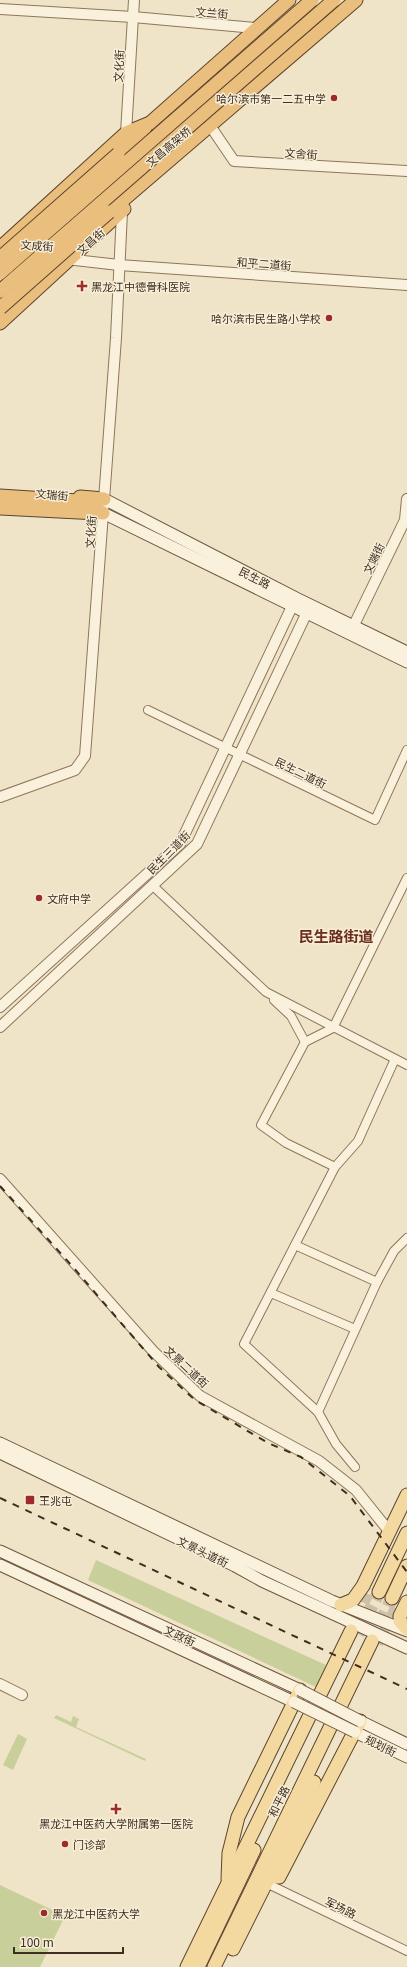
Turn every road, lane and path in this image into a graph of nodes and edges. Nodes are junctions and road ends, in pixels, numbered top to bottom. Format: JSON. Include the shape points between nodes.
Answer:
{"nodes":[{"id":1,"x":134,"y":0,"type":"edge"},
{"id":2,"x":312,"y":0,"type":"edge"},
{"id":3,"x":334,"y":0,"type":"edge"},
{"id":4,"x":356,"y":0,"type":"edge"},
{"id":5,"x":286,"y":1,"type":"edge"},
{"id":6,"x":0,"y":9,"type":"edge"},
{"id":7,"x":133,"y":17,"type":"junction"},
{"id":8,"x":255,"y":28,"type":"junction"},
{"id":9,"x":150,"y":123,"type":"junction"},
{"id":10,"x":211,"y":127,"type":"junction"},
{"id":11,"x":126,"y":133,"type":"junction"},
{"id":12,"x":407,"y":171,"type":"edge"},
{"id":13,"x":116,"y":212,"type":"junction"},
{"id":14,"x":0,"y":248,"type":"edge"},
{"id":15,"x":0,"y":255,"type":"edge"},
{"id":16,"x":0,"y":258,"type":"edge"},
{"id":17,"x":70,"y":259,"type":"junction"},
{"id":18,"x":119,"y":265,"type":"junction"},
{"id":19,"x":0,"y":273,"type":"edge"},
{"id":20,"x":407,"y":285,"type":"edge"},
{"id":21,"x":0,"y":291,"type":"edge"},
{"id":22,"x":0,"y":308,"type":"edge"},
{"id":23,"x":0,"y":323,"type":"edge"},
{"id":24,"x":0,"y":489,"type":"edge"},
{"id":25,"x":0,"y":496,"type":"edge"},
{"id":26,"x":104,"y":499,"type":"junction"},
{"id":27,"x":407,"y":499,"type":"edge"},
{"id":28,"x":0,"y":508,"type":"edge"},
{"id":29,"x":103,"y":513,"type":"junction"},
{"id":30,"x":294,"y":602,"type":"junction"},
{"id":31,"x":308,"y":609,"type":"junction"},
{"id":32,"x":353,"y":627,"type":"junction"},
{"id":33,"x":407,"y":652,"type":"edge"},
{"id":34,"x":407,"y":662,"type":"edge"},
{"id":35,"x":148,"y":710,"type":"dead end"},
{"id":36,"x":226,"y":748,"type":"junction"},
{"id":37,"x":407,"y":750,"type":"edge"},
{"id":38,"x":238,"y":754,"type":"junction"},
{"id":39,"x":0,"y":797,"type":"edge"},
{"id":40,"x":407,"y":878,"type":"edge"},
{"id":41,"x":152,"y":885,"type":"junction"},
{"id":42,"x":266,"y":992,"type":"junction"},
{"id":43,"x":0,"y":1007,"type":"edge"},
{"id":44,"x":0,"y":1027,"type":"edge"},
{"id":45,"x":333,"y":1028,"type":"junction"},
{"id":46,"x":305,"y":1042,"type":"junction"},
{"id":47,"x":395,"y":1059,"type":"junction"},
{"id":48,"x":407,"y":1065,"type":"edge"},
{"id":49,"x":335,"y":1167,"type":"junction"},
{"id":50,"x":0,"y":1179,"type":"edge"},
{"id":51,"x":407,"y":1238,"type":"edge"},
{"id":52,"x":295,"y":1245,"type":"junction"},
{"id":53,"x":377,"y":1282,"type":"junction"},
{"id":54,"x":271,"y":1293,"type":"junction"},
{"id":55,"x":355,"y":1329,"type":"junction"},
{"id":56,"x":318,"y":1412,"type":"junction"},
{"id":57,"x":0,"y":1443,"type":"edge"},
{"id":58,"x":0,"y":1453,"type":"edge"},
{"id":59,"x":355,"y":1467,"type":"dead end"},
{"id":60,"x":407,"y":1495,"type":"edge"},
{"id":61,"x":407,"y":1513,"type":"edge"},
{"id":62,"x":389,"y":1531,"type":"junction"},
{"id":63,"x":407,"y":1533,"type":"edge"},
{"id":64,"x":0,"y":1551,"type":"edge"},
{"id":65,"x":0,"y":1565,"type":"edge"},
{"id":66,"x":407,"y":1566,"type":"edge"},
{"id":67,"x":407,"y":1582,"type":"edge"},
{"id":68,"x":399,"y":1601,"type":"edge"},
{"id":69,"x":341,"y":1605,"type":"junction"},
{"id":70,"x":407,"y":1630,"type":"edge"},
{"id":71,"x":375,"y":1642,"type":"tunnel mouth"},
{"id":72,"x":407,"y":1648,"type":"edge"},
{"id":73,"x":0,"y":1684,"type":"edge"},
{"id":74,"x":300,"y":1690,"type":"junction"},
{"id":75,"x":22,"y":1695,"type":"dead end"},
{"id":76,"x":294,"y":1702,"type":"junction"},
{"id":77,"x":358,"y":1726,"type":"junction"},
{"id":78,"x":407,"y":1744,"type":"edge"},
{"id":79,"x":407,"y":1757,"type":"edge"},
{"id":80,"x":247,"y":1865,"type":"junction"},
{"id":81,"x":265,"y":1878,"type":"junction"},
{"id":82,"x":228,"y":1884,"type":"junction"},
{"id":83,"x":228,"y":1906,"type":"junction"},
{"id":84,"x":407,"y":1951,"type":"edge"},
{"id":85,"x":187,"y":1967,"type":"edge"},
{"id":86,"x":198,"y":1967,"type":"edge"},
{"id":87,"x":214,"y":1967,"type":"edge"},
{"id":88,"x":224,"y":1967,"type":"edge"}],
"edges":[{"from":1,"to":7,"type":"street","name":"文化街"},
{"from":2,"to":19,"type":"highway","name":"文昌高架桥","bridge":true},
{"from":3,"to":21,"type":"highway","name":"文昌高架桥","bridge":true},
{"from":4,"to":10,"type":"highway"},
{"from":5,"to":8,"type":"highway"},
{"from":6,"to":7,"type":"street","name":"文兰街"},
{"from":7,"to":8,"type":"street","name":"文兰街"},
{"from":7,"to":11,"type":"street","name":"文化街"},
{"from":8,"to":9,"type":"highway"},
{"from":9,"to":11,"type":"highway"},
{"from":9,"to":16,"type":"highway","bridge":true},
{"from":10,"to":12,"type":"street","name":"文舍街","via":[[234,161]]},
{"from":10,"to":13,"type":"highway"},
{"from":11,"to":14,"type":"highway"},
{"from":13,"to":17,"type":"highway","name":"文昌街"},
{"from":13,"to":18,"type":"street","name":"文化街"},
{"from":13,"to":22,"type":"highway","bridge":true},
{"from":15,"to":17,"type":"street","name":"文成街"},
{"from":17,"to":18,"type":"street","name":"文成街"},
{"from":17,"to":23,"type":"highway","name":"文昌街"},
{"from":18,"to":20,"type":"street","name":"和平二道街"},
{"from":18,"to":26,"type":"street","name":"文化街"},
{"from":24,"to":26,"type":"highway","name":"文瑞街"},
{"from":25,"to":29,"type":"highway","via":[[66,500],[88,504]]},
{"from":26,"to":29,"type":"street","name":"文化街"},
{"from":26,"to":30,"type":"main road","name":"民生路"},
{"from":27,"to":32,"type":"street","name":"文端街","via":[[405,520]]},
{"from":28,"to":29,"type":"highway","name":"文瑞街"},
{"from":29,"to":30,"type":"main road","name":"民生路"},
{"from":29,"to":39,"type":"street","name":"文化街","via":[[85,756],[76,770]]},
{"from":30,"to":31,"type":"main road","name":"民生路"},
{"from":30,"to":36,"type":"street","name":"民生三道街"},
{"from":31,"to":32,"type":"main road","name":"民生路"},
{"from":31,"to":34,"type":"main road","name":"民生路"},
{"from":31,"to":38,"type":"street","name":"民生三道街"},
{"from":32,"to":33,"type":"main road","name":"民生路"},
{"from":35,"to":36,"type":"street","name":"民生二道街"},
{"from":36,"to":38,"type":"street","name":"民生二道街"},
{"from":36,"to":43,"type":"street","name":"民生三道街","via":[[180,844]]},
{"from":37,"to":38,"type":"street","name":"民生二道街","via":[[375,820]]},
{"from":38,"to":41,"type":"street","name":"民生三道街","via":[[197,844]]},
{"from":40,"to":45,"type":"street"},
{"from":41,"to":42,"type":"street"},
{"from":41,"to":44,"type":"street","name":"民生三道街"},
{"from":42,"to":45,"type":"street"},
{"from":42,"to":46,"type":"street","via":[[291,1016]]},
{"from":45,"to":46,"type":"street"},
{"from":45,"to":47,"type":"street"},
{"from":46,"to":49,"type":"street","via":[[261,1125],[286,1143]]},
{"from":47,"to":48,"type":"street"},
{"from":47,"to":49,"type":"street","via":[[358,1141]]},
{"from":49,"to":52,"type":"street"},
{"from":50,"to":62,"type":"street","name":"文景二道街","via":[[153,1351],[200,1396],[319,1461],[356,1490]]},
{"from":51,"to":53,"type":"street","via":[[394,1251]]},
{"from":52,"to":53,"type":"street"},
{"from":52,"to":54,"type":"street"},
{"from":53,"to":55,"type":"street"},
{"from":54,"to":55,"type":"street"},
{"from":54,"to":56,"type":"street","via":[[244,1344]]},
{"from":55,"to":56,"type":"street"},
{"from":56,"to":59,"type":"street","via":[[336,1444]]},
{"from":57,"to":69,"type":"main road","name":"文景头道街"},
{"from":58,"to":72,"type":"main road","name":"文景头道街","via":[[262,1581]]},
{"from":60,"to":62,"type":"main road"},
{"from":61,"to":63,"type":"main road","via":[[375,1591]]},
{"from":62,"to":69,"type":"main road","via":[[363,1586],[353,1600]]},
{"from":64,"to":74,"type":"main road","name":"文政街"},
{"from":65,"to":76,"type":"main road","name":"文政街"},
{"from":66,"to":68,"type":"main road"},
{"from":67,"to":68,"type":"main road"},
{"from":68,"to":70,"type":"main road","via":[[400,1621]]},
{"from":69,"to":70,"type":"main road","name":"文景头道街"},
{"from":71,"to":81,"type":"main road","name":"和平路"},
{"from":73,"to":75,"type":"street"},
{"from":74,"to":76,"type":"main road"},
{"from":74,"to":77,"type":"main road","name":"文政街","bridge":true},
{"from":76,"to":77,"type":"main road","name":"文政街","bridge":true},
{"from":76,"to":82,"type":"main road","via":[[238,1817],[229,1853]]},
{"from":77,"to":78,"type":"main road","name":"规划街"},
{"from":77,"to":79,"type":"main road","name":"规划街"},
{"from":77,"to":81,"type":"main road","via":[[279,1877]]},
{"from":80,"to":82,"type":"main road"},
{"from":80,"to":82,"type":"main road","name":"和平路","via":[[354,1632]]},
{"from":80,"to":83,"type":"main road","name":"和平路"},
{"from":81,"to":84,"type":"street","name":"军场路"},
{"from":81,"to":87,"type":"main road","name":"和平路"},
{"from":81,"to":88,"type":"main road"},
{"from":82,"to":83,"type":"main road"},
{"from":82,"to":85,"type":"main road"},
{"from":83,"to":86,"type":"main road","name":"和平路"}]}
